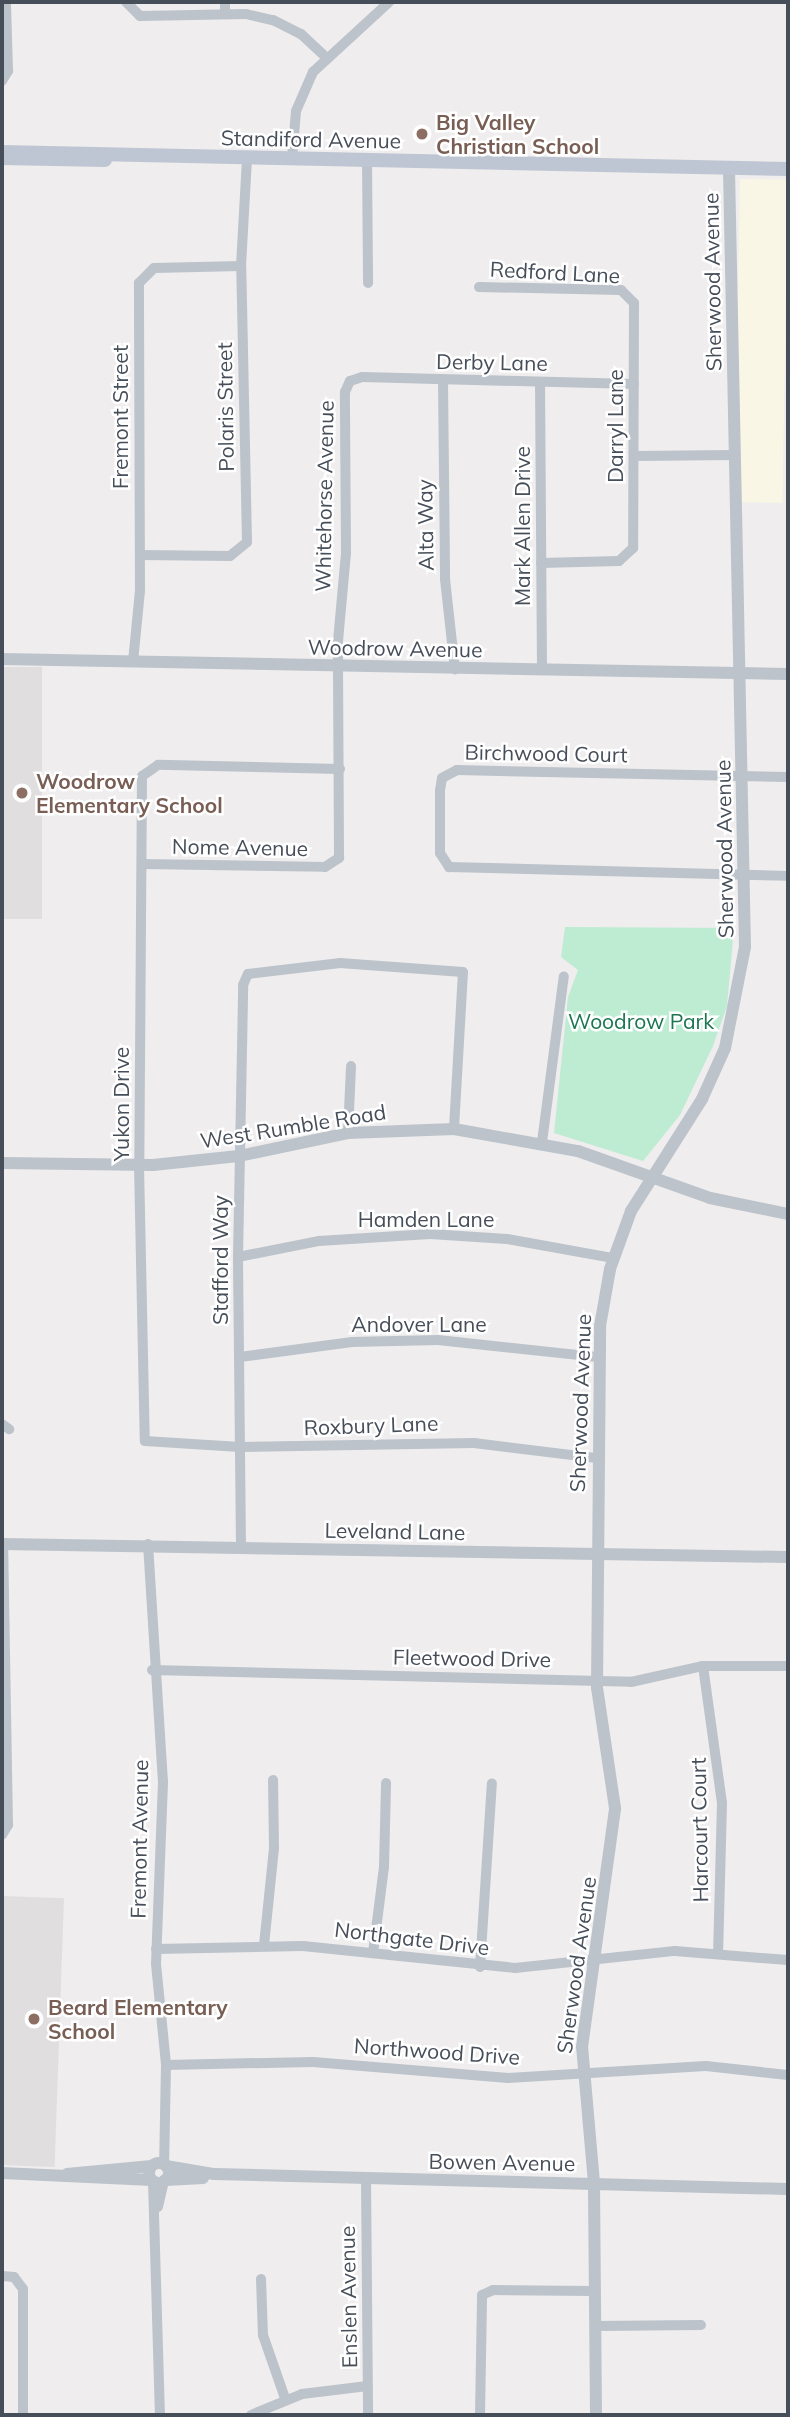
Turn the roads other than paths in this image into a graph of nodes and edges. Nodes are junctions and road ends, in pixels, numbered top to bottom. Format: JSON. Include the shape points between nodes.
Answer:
{"nodes":[{"id":1,"x":6,"y":2,"type":"edge"},
{"id":2,"x":225,"y":2,"type":"edge"},
{"id":3,"x":389,"y":2,"type":"edge"},
{"id":4,"x":128,"y":6,"type":"edge"},
{"id":5,"x":225,"y":14,"type":"junction"},
{"id":6,"x":326,"y":57,"type":"junction"},
{"id":7,"x":2,"y":80,"type":"edge"},
{"id":8,"x":2,"y":152,"type":"edge"},
{"id":9,"x":2,"y":158,"type":"edge"},
{"id":10,"x":131,"y":158,"type":"junction"},
{"id":11,"x":247,"y":159,"type":"junction"},
{"id":12,"x":292,"y":159,"type":"junction"},
{"id":13,"x":367,"y":160,"type":"junction"},
{"id":14,"x":729,"y":169,"type":"junction"},
{"id":15,"x":788,"y":169,"type":"edge"},
{"id":16,"x":241,"y":266,"type":"junction"},
{"id":17,"x":368,"y":283,"type":"dead end"},
{"id":18,"x":479,"y":287,"type":"dead end"},
{"id":19,"x":630,"y":295,"type":"joint"},
{"id":20,"x":443,"y":380,"type":"junction"},
{"id":21,"x":350,"y":382,"type":"joint"},
{"id":22,"x":540,"y":382,"type":"junction"},
{"id":23,"x":634,"y":384,"type":"junction"},
{"id":24,"x":735,"y":455,"type":"junction"},
{"id":25,"x":635,"y":456,"type":"junction"},
{"id":26,"x":140,"y":555,"type":"junction"},
{"id":27,"x":541,"y":563,"type":"junction"},
{"id":28,"x":2,"y":659,"type":"edge"},
{"id":29,"x":133,"y":662,"type":"junction"},
{"id":30,"x":338,"y":666,"type":"junction"},
{"id":31,"x":454,"y":669,"type":"junction"},
{"id":32,"x":542,"y":670,"type":"junction"},
{"id":33,"x":741,"y":674,"type":"junction"},
{"id":34,"x":788,"y":674,"type":"edge"},
{"id":35,"x":340,"y":769,"type":"junction"},
{"id":36,"x":743,"y":776,"type":"junction"},
{"id":37,"x":788,"y":777,"type":"edge"},
{"id":38,"x":335,"y":862,"type":"joint"},
{"id":39,"x":142,"y":864,"type":"junction"},
{"id":40,"x":744,"y":875,"type":"junction"},
{"id":41,"x":788,"y":877,"type":"edge"},
{"id":42,"x":564,"y":976,"type":"dead end"},
{"id":43,"x":351,"y":1066,"type":"dead end"},
{"id":44,"x":454,"y":1129,"type":"junction"},
{"id":45,"x":348,"y":1133,"type":"junction"},
{"id":46,"x":542,"y":1142,"type":"junction"},
{"id":47,"x":239,"y":1156,"type":"junction"},
{"id":48,"x":2,"y":1163,"type":"edge"},
{"id":49,"x":139,"y":1165,"type":"junction"},
{"id":50,"x":651,"y":1174,"type":"junction"},
{"id":51,"x":788,"y":1214,"type":"edge"},
{"id":52,"x":238,"y":1257,"type":"junction"},
{"id":53,"x":613,"y":1258,"type":"junction"},
{"id":54,"x":240,"y":1357,"type":"junction"},
{"id":55,"x":598,"y":1357,"type":"junction"},
{"id":56,"x":145,"y":1441,"type":"joint"},
{"id":57,"x":240,"y":1447,"type":"junction"},
{"id":58,"x":597,"y":1458,"type":"junction"},
{"id":59,"x":2,"y":1544,"type":"edge"},
{"id":60,"x":148,"y":1544,"type":"junction"},
{"id":61,"x":241,"y":1547,"type":"junction"},
{"id":62,"x":595,"y":1554,"type":"junction"},
{"id":63,"x":788,"y":1557,"type":"edge"},
{"id":64,"x":704,"y":1666,"type":"junction"},
{"id":65,"x":788,"y":1666,"type":"edge"},
{"id":66,"x":152,"y":1670,"type":"junction"},
{"id":67,"x":597,"y":1681,"type":"junction"},
{"id":68,"x":3,"y":1729,"type":"edge"},
{"id":69,"x":273,"y":1780,"type":"dead end"},
{"id":70,"x":386,"y":1783,"type":"dead end"},
{"id":71,"x":492,"y":1783,"type":"dead end"},
{"id":72,"x":3,"y":1834,"type":"edge"},
{"id":73,"x":264,"y":1945,"type":"junction"},
{"id":74,"x":156,"y":1949,"type":"junction"},
{"id":75,"x":718,"y":1952,"type":"junction"},
{"id":76,"x":373,"y":1953,"type":"junction"},
{"id":77,"x":788,"y":1960,"type":"edge"},
{"id":78,"x":595,"y":1961,"type":"junction"},
{"id":79,"x":480,"y":1967,"type":"junction"},
{"id":80,"x":166,"y":2065,"type":"junction"},
{"id":81,"x":581,"y":2074,"type":"junction"},
{"id":82,"x":788,"y":2075,"type":"edge"},
{"id":83,"x":159,"y":2165,"type":"junction"},
{"id":84,"x":2,"y":2173,"type":"edge"},
{"id":85,"x":67,"y":2174,"type":"junction"},
{"id":86,"x":214,"y":2174,"type":"junction"},
{"id":87,"x":366,"y":2178,"type":"junction"},
{"id":88,"x":158,"y":2181,"type":"junction"},
{"id":89,"x":594,"y":2183,"type":"junction"},
{"id":90,"x":788,"y":2189,"type":"edge"},
{"id":91,"x":2,"y":2276,"type":"edge"},
{"id":92,"x":261,"y":2279,"type":"dead end"},
{"id":93,"x":594,"y":2291,"type":"junction"},
{"id":94,"x":701,"y":2325,"type":"dead end"},
{"id":95,"x":595,"y":2326,"type":"junction"},
{"id":96,"x":368,"y":2386,"type":"junction"},
{"id":97,"x":285,"y":2398,"type":"junction"},
{"id":98,"x":23,"y":2415,"type":"edge"},
{"id":99,"x":160,"y":2415,"type":"edge"},
{"id":100,"x":251,"y":2415,"type":"edge"},
{"id":101,"x":368,"y":2415,"type":"edge"},
{"id":102,"x":480,"y":2415,"type":"edge"},
{"id":103,"x":596,"y":2415,"type":"edge"}],
"edges":[{"from":1,"to":7,"type":"street","via":[[8,71]]},
{"from":2,"to":5,"type":"street"},
{"from":3,"to":6,"type":"street"},
{"from":4,"to":5,"type":"street","via":[[140,16]]},
{"from":5,"to":6,"type":"street","via":[[288,26]]},
{"from":6,"to":12,"type":"street","via":[[300,98]]},
{"from":8,"to":10,"type":"main road","name":"Standiford Avenue","via":[[76,150]]},
{"from":9,"to":10,"type":"main road","via":[[78,163]]},
{"from":10,"to":11,"type":"main road","name":"Standiford Avenue"},
{"from":11,"to":12,"type":"main road","name":"Standiford Avenue"},
{"from":11,"to":16,"type":"street","name":"Polaris Street"},
{"from":12,"to":13,"type":"main road","name":"Standiford Avenue"},
{"from":13,"to":14,"type":"main road","name":"Standiford Avenue"},
{"from":13,"to":17,"type":"street"},
{"from":14,"to":15,"type":"main road","name":"Standiford Avenue"},
{"from":14,"to":24,"type":"street","name":"Sherwood Avenue"},
{"from":16,"to":26,"type":"street","name":"Fremont Street","via":[[154,268],[140,277]]},
{"from":16,"to":26,"type":"street","name":"Polaris Street","via":[[247,542],[230,556]]},
{"from":18,"to":19,"type":"street","name":"Redford Lane","via":[[621,290]]},
{"from":19,"to":23,"type":"street","name":"Darryl Lane"},
{"from":20,"to":21,"type":"street","name":"Derby Lane","via":[[362,377]]},
{"from":20,"to":22,"type":"street","name":"Derby Lane"},
{"from":20,"to":31,"type":"street","name":"Alta Way","via":[[445,579]]},
{"from":21,"to":30,"type":"street","name":"Whitehorse Avenue","via":[[345,392],[346,553]]},
{"from":22,"to":23,"type":"street","name":"Derby Lane"},
{"from":22,"to":27,"type":"street","name":"Mark Allen Drive"},
{"from":23,"to":25,"type":"street","name":"Darryl Lane"},
{"from":24,"to":25,"type":"street"},
{"from":24,"to":33,"type":"street","name":"Sherwood Avenue"},
{"from":25,"to":27,"type":"street","name":"Darryl Lane","via":[[628,557]]},
{"from":26,"to":29,"type":"street","name":"Fremont Street"},
{"from":27,"to":32,"type":"street","name":"Mark Allen Drive"},
{"from":28,"to":29,"type":"street","name":"Woodrow Avenue"},
{"from":29,"to":30,"type":"street","name":"Woodrow Avenue"},
{"from":30,"to":31,"type":"street","name":"Woodrow Avenue"},
{"from":30,"to":35,"type":"street","name":"Whitehorse Avenue"},
{"from":31,"to":32,"type":"street","name":"Woodrow Avenue"},
{"from":32,"to":33,"type":"street","name":"Woodrow Avenue"},
{"from":33,"to":34,"type":"street","name":"Woodrow Avenue"},
{"from":33,"to":36,"type":"street","name":"Sherwood Avenue"},
{"from":35,"to":38,"type":"street","name":"Whitehorse Avenue","via":[[341,852]]},
{"from":35,"to":39,"type":"street","name":"Yukon Drive","via":[[158,765],[146,769],[141,780]]},
{"from":36,"to":37,"type":"street","name":"Birchwood Court"},
{"from":36,"to":40,"type":"street","name":"Sherwood Avenue"},
{"from":36,"to":40,"type":"street","name":"Birchwood Court","via":[[451,771],[440,783],[440,853],[456,868]]},
{"from":38,"to":39,"type":"street","name":"Nome Avenue","via":[[325,867]]},
{"from":39,"to":49,"type":"street","name":"Yukon Drive"},
{"from":40,"to":41,"type":"street","name":"Birchwood Court"},
{"from":40,"to":50,"type":"street","name":"Sherwood Avenue","via":[[743,974],[729,1036],[702,1099]]},
{"from":42,"to":46,"type":"street"},
{"from":43,"to":45,"type":"street"},
{"from":44,"to":45,"type":"street","name":"West Rumble Road"},
{"from":44,"to":46,"type":"street","name":"West Rumble Road"},
{"from":44,"to":47,"type":"street","name":"Stafford Way","via":[[463,972],[340,963],[248,974],[243,985]]},
{"from":45,"to":47,"type":"street","name":"West Rumble Road"},
{"from":46,"to":50,"type":"street","name":"West Rumble Road"},
{"from":47,"to":49,"type":"street","name":"West Rumble Road"},
{"from":47,"to":52,"type":"street","name":"Stafford Way"},
{"from":48,"to":49,"type":"street","name":"West Rumble Road"},
{"from":49,"to":56,"type":"street","name":"Yukon Drive"},
{"from":50,"to":51,"type":"street","name":"West Rumble Road","via":[[710,1198]]},
{"from":50,"to":53,"type":"street","name":"Sherwood Avenue"},
{"from":52,"to":53,"type":"street","name":"Hamden Lane","via":[[318,1241],[430,1234],[519,1240]]},
{"from":52,"to":54,"type":"street","name":"Stafford Way"},
{"from":53,"to":55,"type":"street","name":"Sherwood Avenue"},
{"from":54,"to":55,"type":"street","name":"Andover Lane","via":[[352,1342],[438,1339]]},
{"from":54,"to":57,"type":"street","name":"Stafford Way"},
{"from":55,"to":58,"type":"street","name":"Sherwood Avenue"},
{"from":56,"to":57,"type":"street","name":"Roxbury Lane"},
{"from":57,"to":58,"type":"street","name":"Roxbury Lane","via":[[462,1442]]},
{"from":57,"to":61,"type":"street","name":"Stafford Way"},
{"from":58,"to":62,"type":"street","name":"Sherwood Avenue"},
{"from":59,"to":60,"type":"street","name":"Leveland Lane"},
{"from":59,"to":68,"type":"street"},
{"from":60,"to":61,"type":"street","name":"Leveland Lane"},
{"from":60,"to":66,"type":"street","name":"Fremont Avenue"},
{"from":61,"to":62,"type":"street","name":"Leveland Lane"},
{"from":62,"to":63,"type":"street","name":"Leveland Lane"},
{"from":62,"to":67,"type":"street","name":"Sherwood Avenue"},
{"from":64,"to":65,"type":"street","name":"Fleetwood Drive"},
{"from":64,"to":67,"type":"street","name":"Fleetwood Drive","via":[[639,1681]]},
{"from":64,"to":75,"type":"street","name":"Harcourt Court","via":[[722,1803]]},
{"from":66,"to":67,"type":"street","name":"Fleetwood Drive"},
{"from":66,"to":74,"type":"street","name":"Fremont Avenue","via":[[163,1782]]},
{"from":67,"to":78,"type":"street","name":"Sherwood Avenue","via":[[615,1825]]},
{"from":68,"to":72,"type":"street"},
{"from":69,"to":73,"type":"street","via":[[275,1836]]},
{"from":70,"to":76,"type":"street","via":[[384,1867]]},
{"from":71,"to":79,"type":"street"},
{"from":73,"to":74,"type":"street","name":"Northgate Drive"},
{"from":73,"to":76,"type":"street","name":"Northgate Drive"},
{"from":74,"to":80,"type":"street","name":"Fremont Avenue"},
{"from":75,"to":77,"type":"street","name":"Northgate Drive"},
{"from":75,"to":78,"type":"street","name":"Northgate Drive"},
{"from":76,"to":79,"type":"street","name":"Northgate Drive"},
{"from":78,"to":79,"type":"street","name":"Northgate Drive"},
{"from":78,"to":81,"type":"street","name":"Sherwood Avenue"},
{"from":80,"to":81,"type":"street","name":"Northwood Drive","via":[[313,2062],[477,2077]]},
{"from":80,"to":83,"type":"street","name":"Fremont Avenue"},
{"from":81,"to":82,"type":"street","name":"Northwood Drive","via":[[706,2066]]},
{"from":81,"to":89,"type":"street","name":"Sherwood Avenue"},
{"from":83,"to":85,"type":"street","name":"Bowen Avenue"},
{"from":83,"to":86,"type":"street","name":"Bowen Avenue"},
{"from":83,"to":88,"type":"street"},
{"from":83,"to":88,"type":"street"},
{"from":84,"to":85,"type":"street","name":"Bowen Avenue"},
{"from":85,"to":88,"type":"street","name":"Bowen Avenue"},
{"from":86,"to":87,"type":"street","name":"Bowen Avenue"},
{"from":86,"to":88,"type":"street","name":"Bowen Avenue"},
{"from":87,"to":89,"type":"street","name":"Bowen Avenue"},
{"from":87,"to":96,"type":"street","name":"Enslen Avenue"},
{"from":88,"to":99,"type":"street"},
{"from":89,"to":90,"type":"street","name":"Bowen Avenue"},
{"from":89,"to":93,"type":"street","name":"Sherwood Avenue"},
{"from":91,"to":98,"type":"street","via":[[19,2280],[24,2293]]},
{"from":92,"to":97,"type":"street","via":[[263,2335]]},
{"from":93,"to":95,"type":"street","name":"Sherwood Avenue"},
{"from":93,"to":102,"type":"street","via":[[493,2290],[482,2295]]},
{"from":94,"to":95,"type":"street"},
{"from":95,"to":103,"type":"street","name":"Sherwood Avenue"},
{"from":96,"to":97,"type":"street"},
{"from":96,"to":101,"type":"street","name":"Enslen Avenue"},
{"from":97,"to":100,"type":"street"}]}
